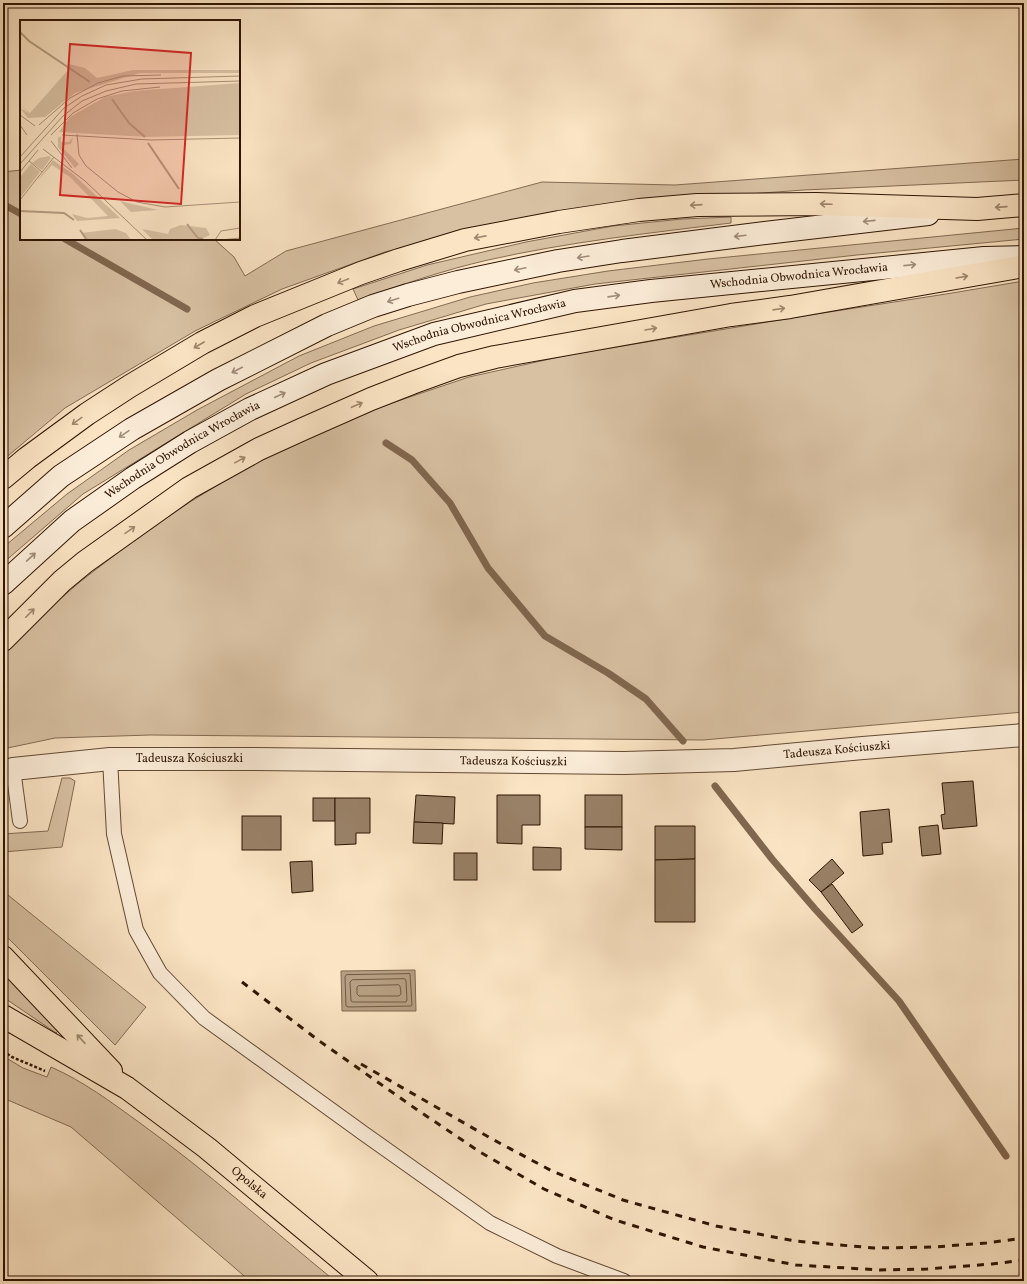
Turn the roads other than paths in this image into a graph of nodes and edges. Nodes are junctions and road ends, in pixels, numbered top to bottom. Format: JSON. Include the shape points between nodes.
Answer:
{"nodes":[{"id":1,"x":1024,"y":205,"type":"edge"},
{"id":2,"x":977,"y":209,"type":"junction"},
{"id":3,"x":1024,"y":257,"type":"edge"},
{"id":4,"x":1024,"y":266,"type":"edge"},
{"id":5,"x":3,"y":478,"type":"edge"},
{"id":6,"x":3,"y":527,"type":"edge"},
{"id":7,"x":3,"y":584,"type":"edge"},
{"id":8,"x":3,"y":640,"type":"edge"},
{"id":9,"x":1024,"y":735,"type":"edge"},
{"id":10,"x":110,"y":759,"type":"junction"},
{"id":11,"x":8,"y":769,"type":"edge"},
{"id":12,"x":20,"y":821,"type":"dead end"},
{"id":13,"x":3,"y":957,"type":"edge"},
{"id":14,"x":3,"y":1016,"type":"edge"},
{"id":15,"x":127,"y":1088,"type":"junction"},
{"id":16,"x":368,"y":1281,"type":"edge"},
{"id":17,"x":624,"y":1281,"type":"edge"}],
"edges":[{"from":1,"to":2,"type":"main road","one_way":true},
{"from":2,"to":5,"type":"main road","one_way":true,"via":[[816,204],[698,205],[639,210],[465,240],[361,273],[255,316],[202,343],[87,414]]},
{"from":2,"to":6,"type":"main road","one_way":true,"via":[[558,260],[458,282],[373,306],[327,325],[218,380],[132,429],[61,476]]},
{"from":7,"to":3,"type":"main road","name":"Wschodnia Obwodnica Wrocławia","one_way":true,"via":[[72,521],[190,442],[250,409],[326,374],[434,334],[575,301],[651,290],[976,258]]},
{"from":8,"to":4,"type":"main road","one_way":true,"via":[[62,581],[85,562],[189,488],[259,449],[412,382],[495,357]]},
{"from":9,"to":10,"type":"main road","name":"Tadeusza Kościuszki","via":[[734,760],[624,763]]},
{"from":10,"to":11,"type":"main road","name":"Tadeusza Kościuszki"},
{"from":10,"to":17,"type":"lane","via":[[114,834],[136,930],[160,973],[204,1018],[490,1223],[557,1256]]},
{"from":11,"to":12,"type":"lane"},
{"from":15,"to":13,"type":"main road","name":"Opolska","one_way":true},
{"from":14,"to":15,"type":"main road","name":"Opolska"},
{"from":15,"to":16,"type":"main road","name":"Opolska","via":[[207,1148]]}]}
